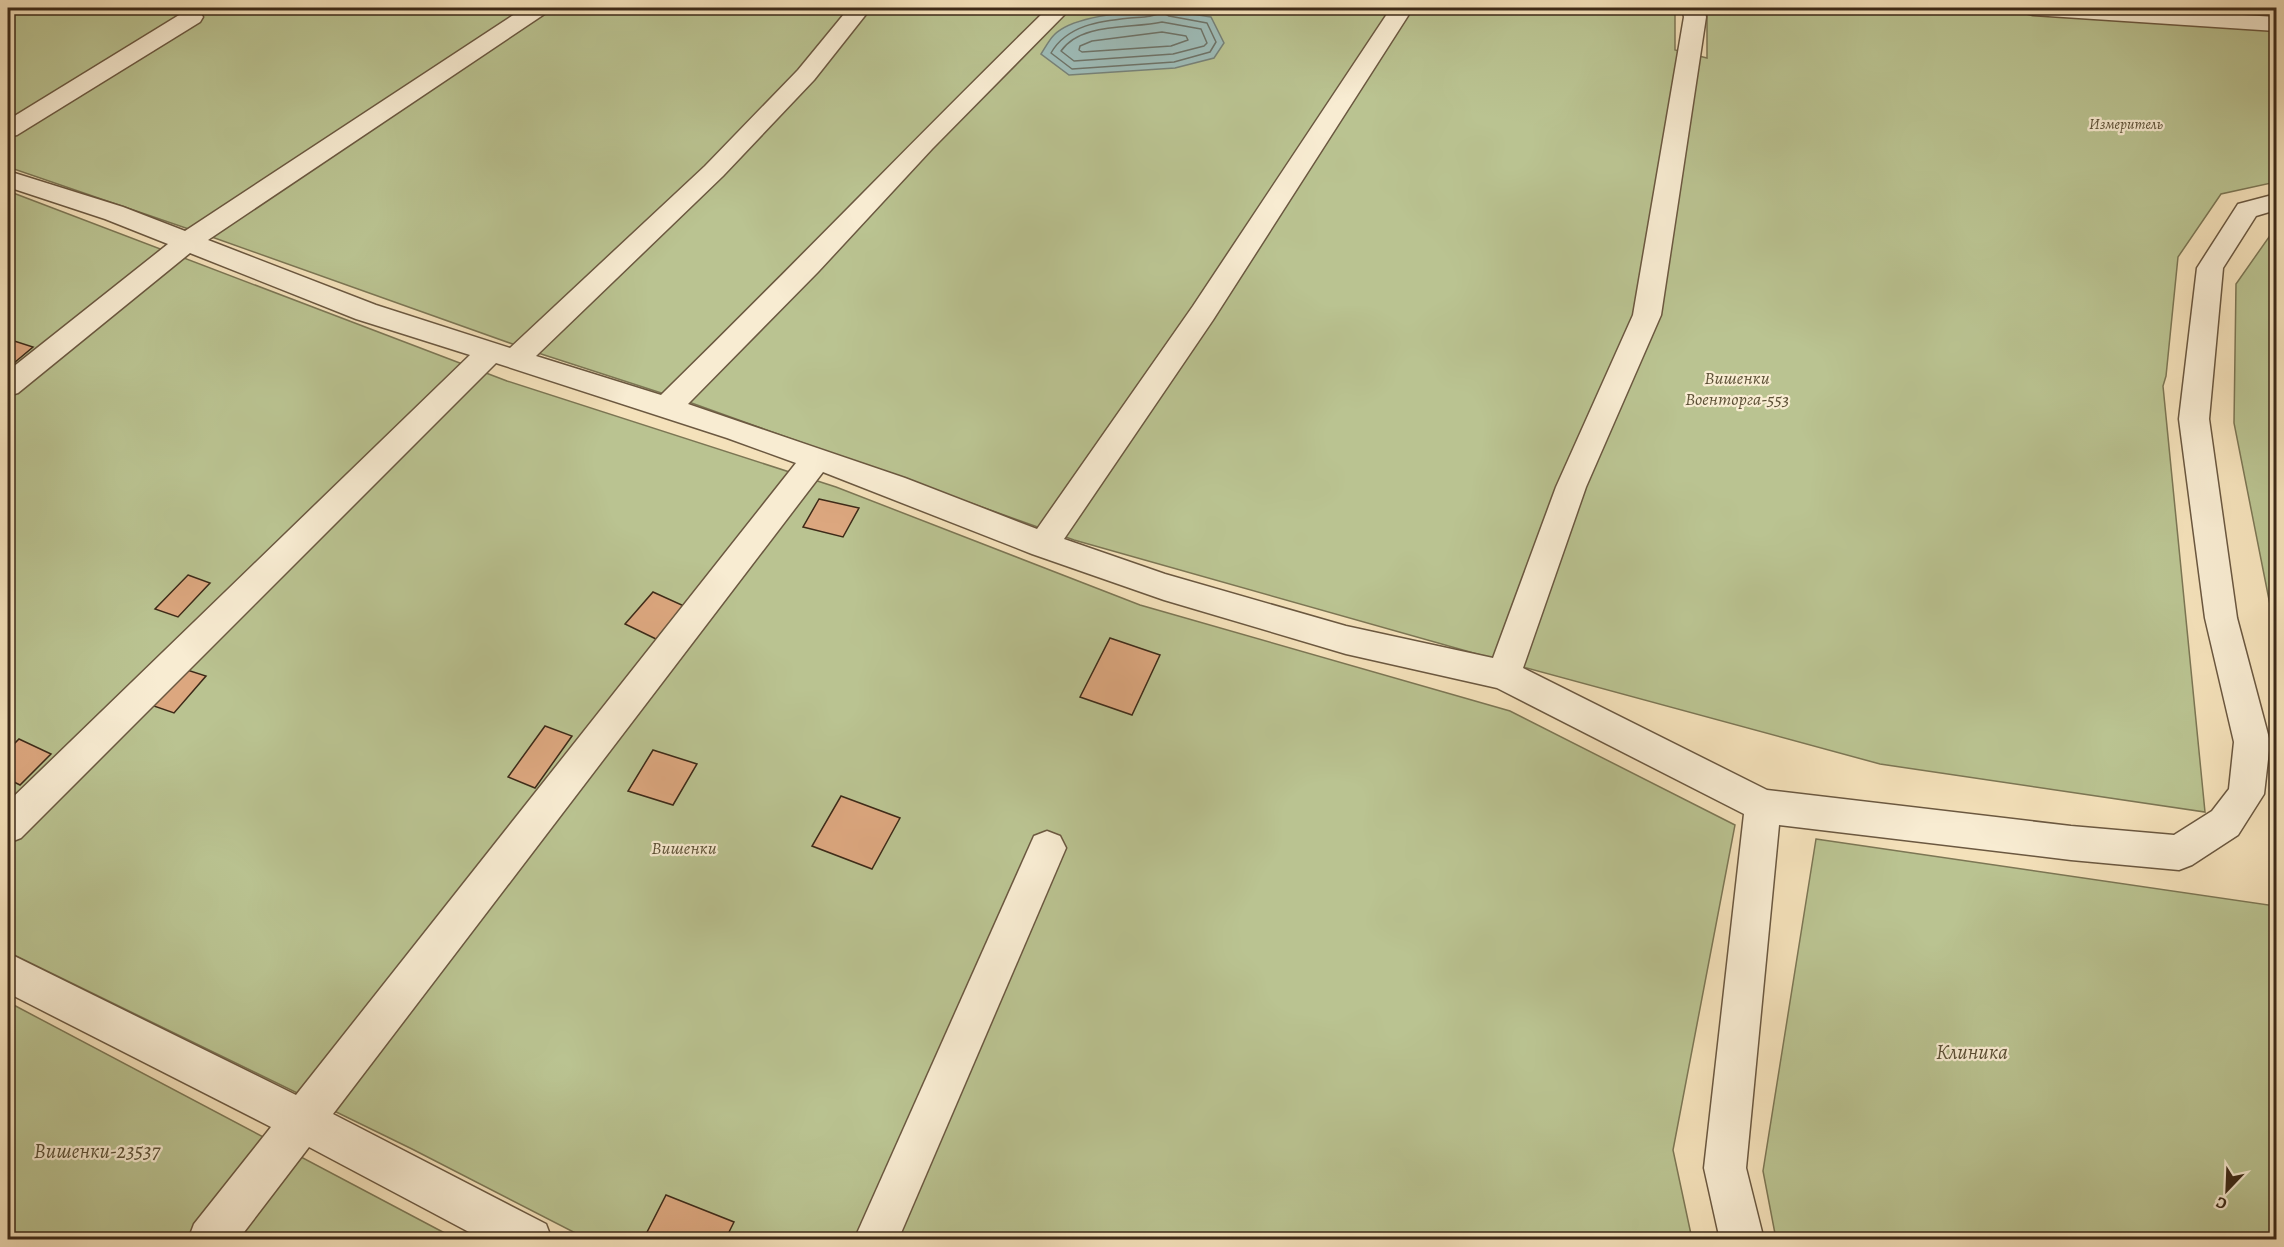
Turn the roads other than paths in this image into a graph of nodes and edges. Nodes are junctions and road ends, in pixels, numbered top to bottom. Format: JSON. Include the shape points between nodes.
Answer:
{"nodes":[{"id":1,"x":538,"y":8,"type":"edge"},
{"id":2,"x":860,"y":8,"type":"edge"},
{"id":3,"x":1060,"y":8,"type":"edge"},
{"id":4,"x":1402,"y":8,"type":"edge"},
{"id":5,"x":1693,"y":8,"type":"edge"},
{"id":6,"x":2033,"y":8,"type":"edge"},
{"id":7,"x":192,"y":17,"type":"dead end"},
{"id":8,"x":2277,"y":24,"type":"edge"},
{"id":9,"x":8,"y":130,"type":"edge"},
{"id":10,"x":8,"y":179,"type":"edge"},
{"id":11,"x":2277,"y":202,"type":"edge"},
{"id":12,"x":187,"y":242,"type":"junction"},
{"id":13,"x":502,"y":356,"type":"junction"},
{"id":14,"x":8,"y":386,"type":"edge"},
{"id":15,"x":667,"y":407,"type":"junction"},
{"id":16,"x":816,"y":459,"type":"junction"},
{"id":17,"x":1043,"y":545,"type":"junction"},
{"id":18,"x":1504,"y":675,"type":"junction"},
{"id":19,"x":1763,"y":806,"type":"junction"},
{"id":20,"x":8,"y":826,"type":"edge"},
{"id":21,"x":1047,"y":848,"type":"dead end"},
{"id":22,"x":8,"y":972,"type":"edge"},
{"id":23,"x":301,"y":1120,"type":"junction"},
{"id":24,"x":210,"y":1239,"type":"edge"},
{"id":25,"x":530,"y":1239,"type":"edge"},
{"id":26,"x":876,"y":1239,"type":"edge"},
{"id":27,"x":1742,"y":1239,"type":"edge"}],
"edges":[{"from":1,"to":12,"type":"lane"},
{"from":2,"to":13,"type":"lane","via":[[806,75],[714,171]]},
{"from":3,"to":15,"type":"lane"},
{"from":4,"to":17,"type":"lane","via":[[1203,313]]},
{"from":5,"to":18,"type":"lane","via":[[1695,17],[1647,315],[1571,487]]},
{"from":6,"to":8,"type":"lane"},
{"from":7,"to":9,"type":"lane"},
{"from":10,"to":12,"type":"lane","via":[[114,213]]},
{"from":11,"to":19,"type":"lane","via":[[2247,210],[2210,268],[2194,419],[2221,618],[2252,742],[2246,794],[2225,824],[2179,853]]},
{"from":12,"to":13,"type":"lane","via":[[366,312]]},
{"from":12,"to":14,"type":"lane"},
{"from":13,"to":15,"type":"lane"},
{"from":13,"to":20,"type":"lane"},
{"from":15,"to":16,"type":"lane"},
{"from":16,"to":17,"type":"lane"},
{"from":16,"to":23,"type":"lane"},
{"from":17,"to":18,"type":"lane","via":[[1164,587],[1346,640]]},
{"from":18,"to":19,"type":"lane"},
{"from":19,"to":27,"type":"lane","via":[[1725,1168]]},
{"from":21,"to":26,"type":"lane"},
{"from":22,"to":23,"type":"lane"},
{"from":23,"to":24,"type":"lane"},
{"from":23,"to":25,"type":"lane"}]}
